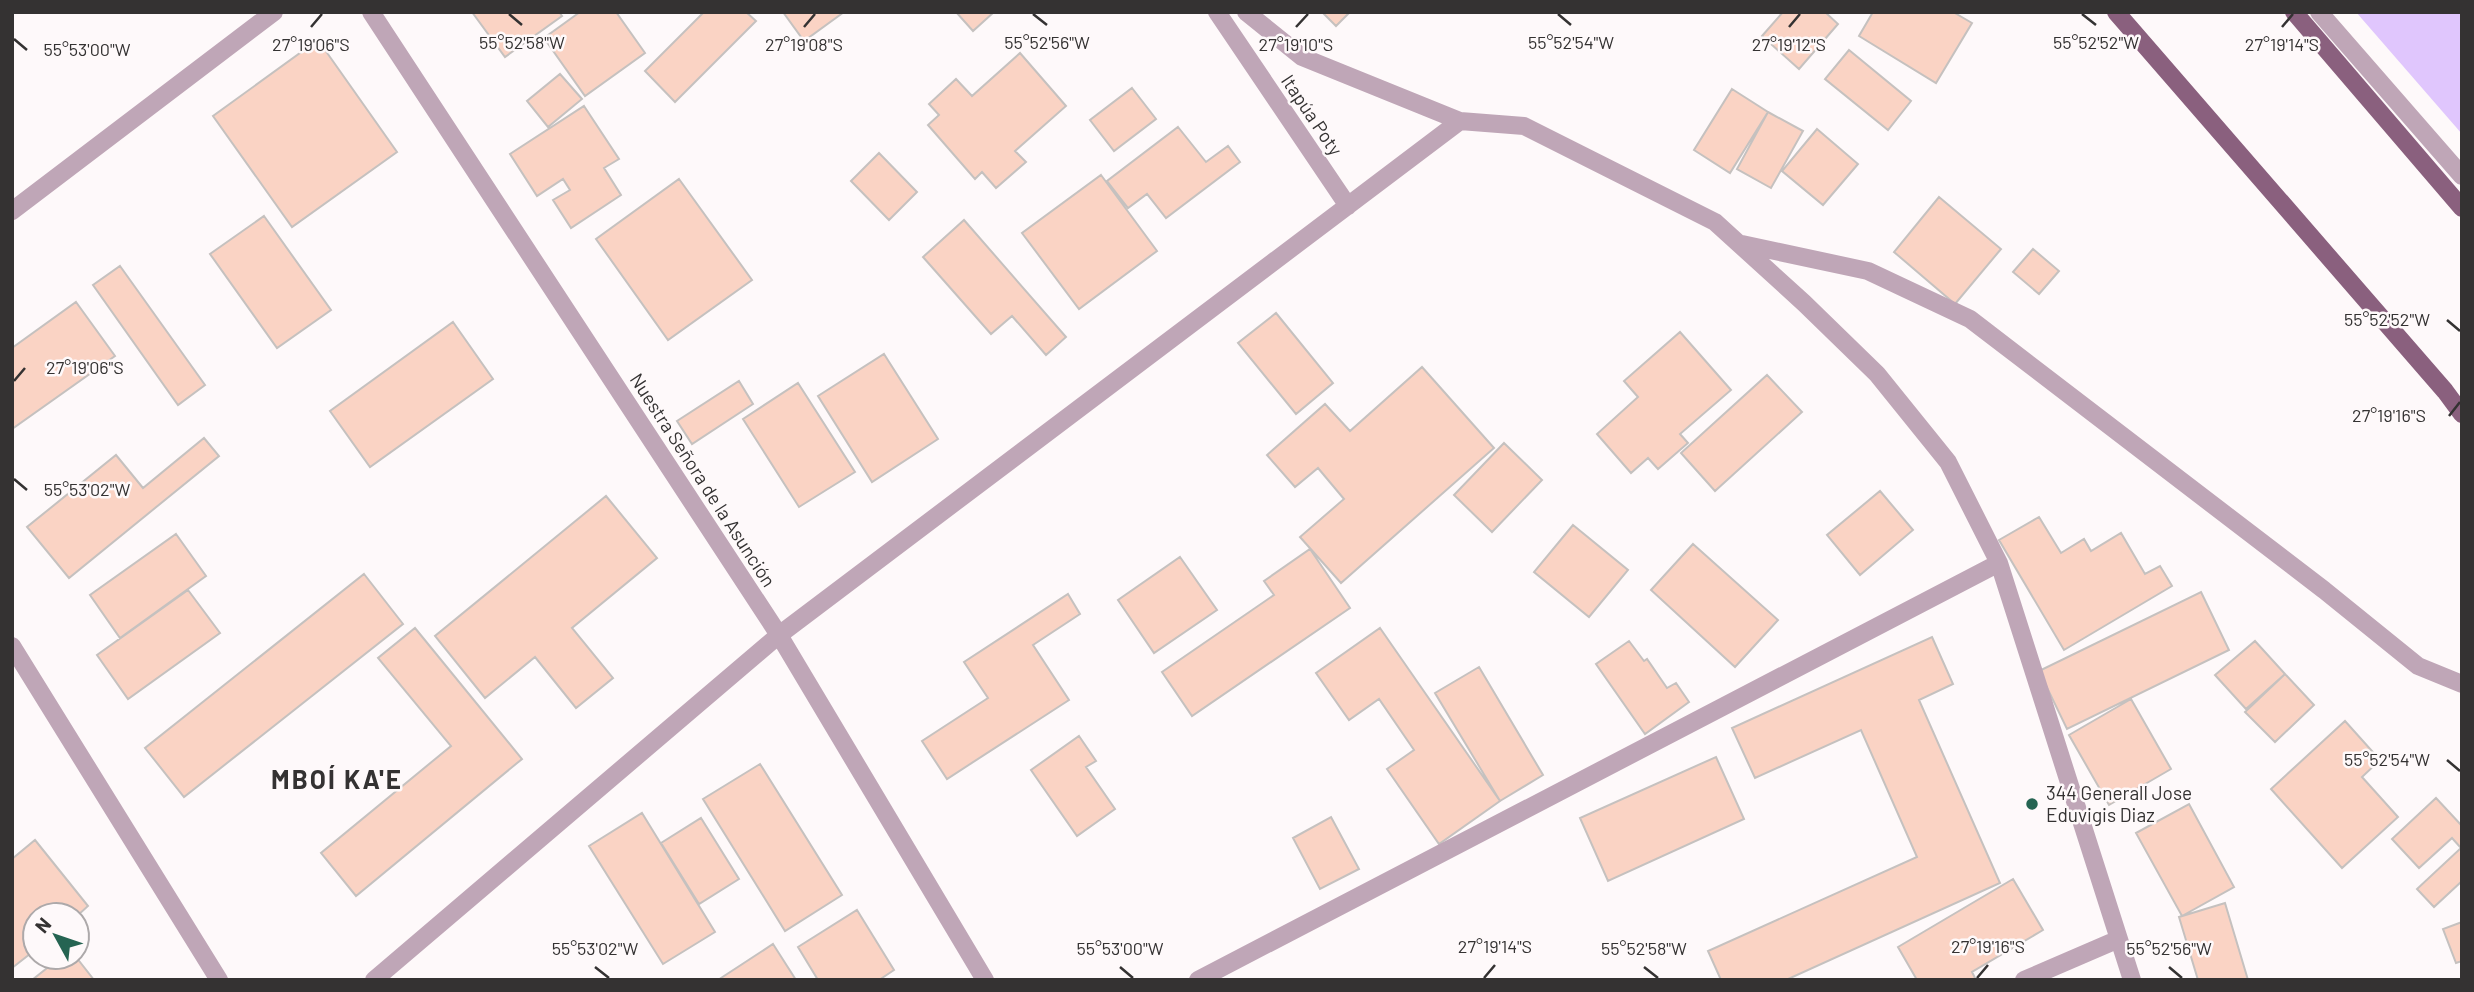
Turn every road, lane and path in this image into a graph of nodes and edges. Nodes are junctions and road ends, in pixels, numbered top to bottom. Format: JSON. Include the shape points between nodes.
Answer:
{"nodes":[{"id":1,"x":274,"y":12,"type":"edge"},
{"id":2,"x":371,"y":12,"type":"edge"},
{"id":3,"x":1217,"y":12,"type":"edge"},
{"id":4,"x":1247,"y":12,"type":"edge"},
{"id":5,"x":2116,"y":12,"type":"edge"},
{"id":6,"x":2294,"y":12,"type":"edge"},
{"id":7,"x":2319,"y":12,"type":"edge"},
{"id":8,"x":1460,"y":121,"type":"junction"},
{"id":9,"x":2462,"y":176,"type":"edge"},
{"id":10,"x":1348,"y":206,"type":"junction"},
{"id":11,"x":2462,"y":208,"type":"edge"},
{"id":12,"x":12,"y":211,"type":"edge"},
{"id":13,"x":1738,"y":243,"type":"junction"},
{"id":14,"x":2462,"y":414,"type":"edge"},
{"id":15,"x":1999,"y":563,"type":"junction"},
{"id":16,"x":779,"y":635,"type":"junction"},
{"id":17,"x":12,"y":646,"type":"edge"},
{"id":18,"x":2462,"y":684,"type":"edge"},
{"id":19,"x":2119,"y":939,"type":"junction"},
{"id":20,"x":219,"y":980,"type":"edge"},
{"id":21,"x":374,"y":980,"type":"edge"},
{"id":22,"x":985,"y":980,"type":"edge"},
{"id":23,"x":1198,"y":980,"type":"edge"},
{"id":24,"x":2024,"y":980,"type":"edge"},
{"id":25,"x":2132,"y":980,"type":"edge"}],
"edges":[{"from":1,"to":12,"type":"street"},
{"from":2,"to":16,"type":"street","name":"Nuestra Señora de la Asunción"},
{"from":3,"to":10,"type":"street","name":"Itapúa Poty"},
{"from":4,"to":8,"type":"street","via":[[1301,57]]},
{"from":5,"to":14,"type":"main road"},
{"from":6,"to":11,"type":"main road"},
{"from":7,"to":9,"type":"street"},
{"from":8,"to":10,"type":"street"},
{"from":8,"to":13,"type":"street","via":[[1524,126],[1715,222]]},
{"from":10,"to":16,"type":"street"},
{"from":13,"to":15,"type":"street","via":[[1877,374],[1948,462]]},
{"from":13,"to":18,"type":"street","via":[[1868,271],[1969,318],[2418,666]]},
{"from":15,"to":19,"type":"street"},
{"from":15,"to":23,"type":"street"},
{"from":16,"to":21,"type":"street"},
{"from":16,"to":22,"type":"street","name":"Nuestra Señora de la Asunción"},
{"from":17,"to":20,"type":"street"},
{"from":19,"to":24,"type":"street"},
{"from":19,"to":25,"type":"street"}]}
